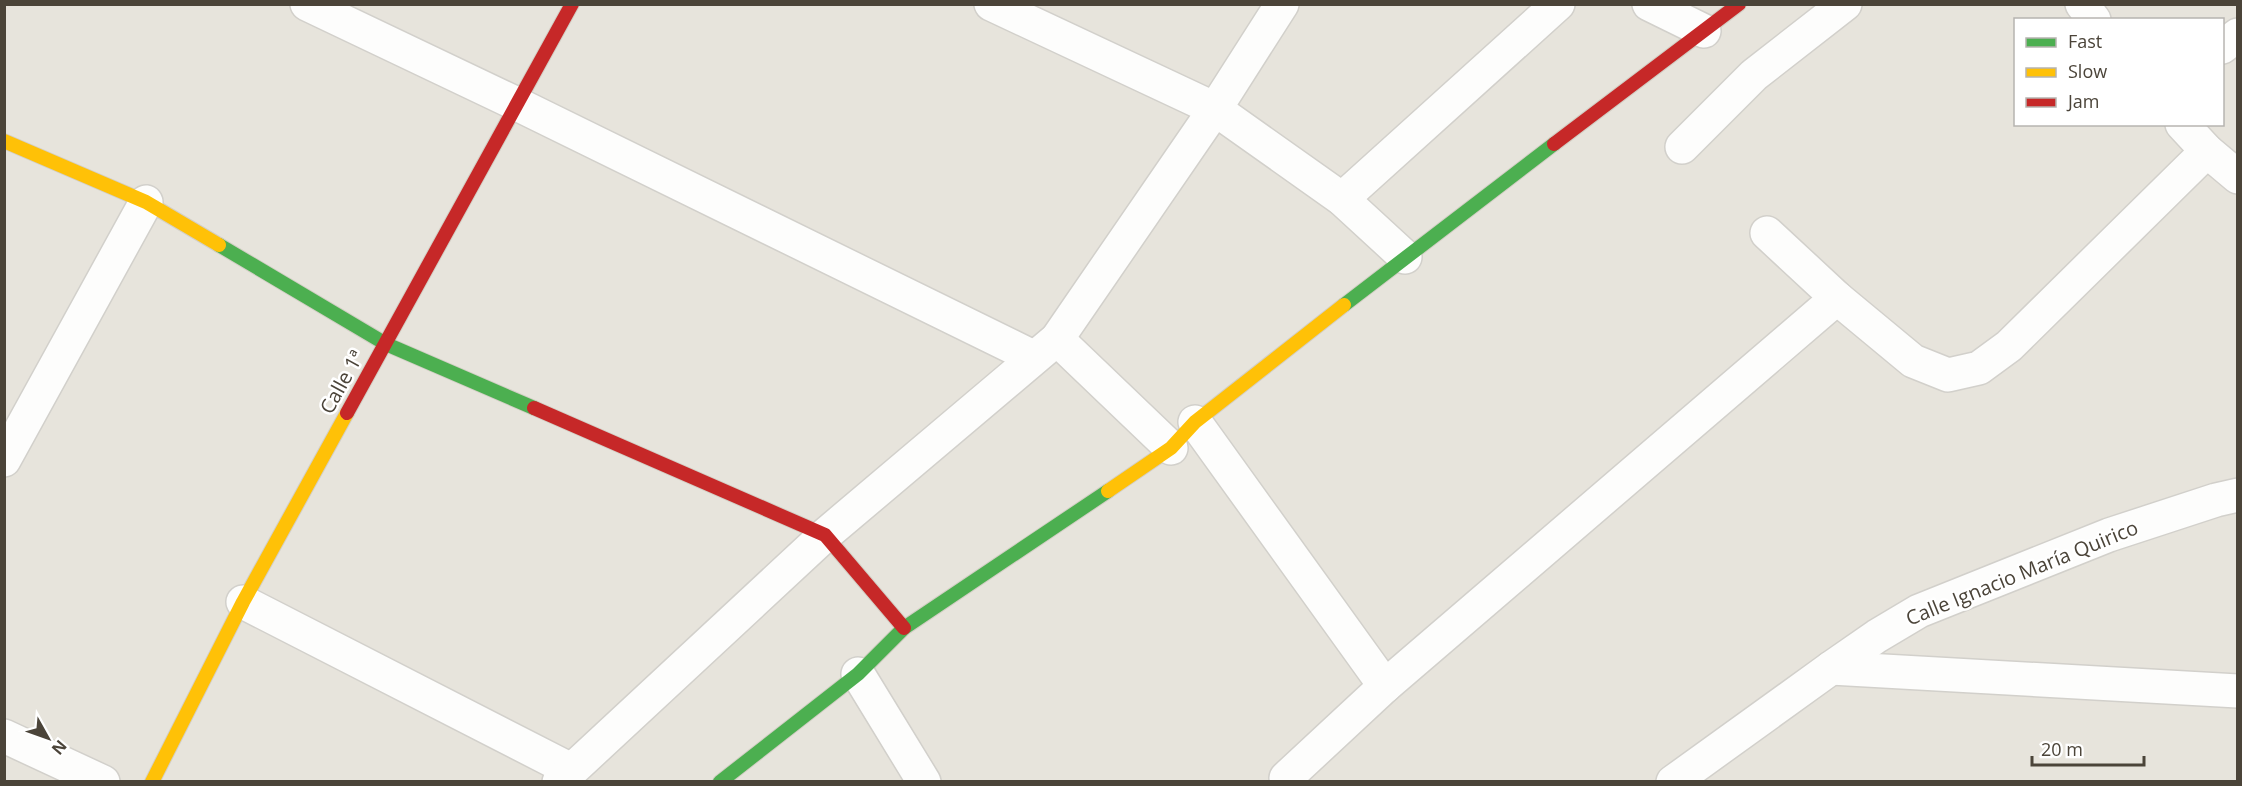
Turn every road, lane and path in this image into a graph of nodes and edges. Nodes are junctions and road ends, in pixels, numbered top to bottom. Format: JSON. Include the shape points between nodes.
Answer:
{"nodes":[{"id":1,"x":307,"y":4,"type":"edge"},
{"id":2,"x":572,"y":4,"type":"edge"},
{"id":3,"x":991,"y":4,"type":"edge"},
{"id":4,"x":1282,"y":4,"type":"edge"},
{"id":5,"x":1558,"y":4,"type":"edge"},
{"id":6,"x":1649,"y":4,"type":"edge"},
{"id":7,"x":1739,"y":4,"type":"edge"},
{"id":8,"x":1845,"y":4,"type":"edge"},
{"id":9,"x":2082,"y":4,"type":"edge"},
{"id":10,"x":2092,"y":18,"type":"edge"},
{"id":11,"x":1704,"y":32,"type":"junction"},
{"id":12,"x":2238,"y":34,"type":"edge"},
{"id":13,"x":2224,"y":45,"type":"edge"},
{"id":14,"x":517,"y":104,"type":"junction"},
{"id":15,"x":1215,"y":110,"type":"junction"},
{"id":16,"x":2184,"y":126,"type":"edge"},
{"id":17,"x":4,"y":141,"type":"edge"},
{"id":18,"x":1682,"y":147,"type":"dead end"},
{"id":19,"x":2207,"y":151,"type":"junction"},
{"id":20,"x":2238,"y":177,"type":"edge"},
{"id":21,"x":1342,"y":199,"type":"junction"},
{"id":22,"x":146,"y":202,"type":"junction"},
{"id":23,"x":1767,"y":233,"type":"dead end"},
{"id":24,"x":1405,"y":257,"type":"junction"},
{"id":25,"x":1837,"y":298,"type":"junction"},
{"id":26,"x":386,"y":344,"type":"junction"},
{"id":27,"x":1045,"y":348,"type":"junction"},
{"id":28,"x":1195,"y":422,"type":"junction"},
{"id":29,"x":1171,"y":448,"type":"junction"},
{"id":30,"x":4,"y":460,"type":"edge"},
{"id":31,"x":2238,"y":495,"type":"edge"},
{"id":32,"x":825,"y":535,"type":"junction"},
{"id":33,"x":243,"y":602,"type":"junction"},
{"id":34,"x":904,"y":628,"type":"junction"},
{"id":35,"x":1831,"y":668,"type":"junction"},
{"id":36,"x":858,"y":674,"type":"junction"},
{"id":37,"x":1385,"y":686,"type":"junction"},
{"id":38,"x":2238,"y":691,"type":"edge"},
{"id":39,"x":4,"y":736,"type":"edge"},
{"id":40,"x":565,"y":776,"type":"edge"},
{"id":41,"x":1286,"y":778,"type":"dead end"},
{"id":42,"x":103,"y":782,"type":"edge"},
{"id":43,"x":152,"y":782,"type":"edge"},
{"id":44,"x":720,"y":782,"type":"edge"},
{"id":45,"x":924,"y":782,"type":"edge"},
{"id":46,"x":1672,"y":782,"type":"edge"}],
"edges":[{"from":1,"to":14,"type":"street"},
{"from":2,"to":14,"type":"street","name":"Calle 1ª"},
{"from":3,"to":15,"type":"street"},
{"from":4,"to":15,"type":"street"},
{"from":5,"to":21,"type":"street"},
{"from":6,"to":11,"type":"street"},
{"from":7,"to":11,"type":"street"},
{"from":8,"to":18,"type":"street","via":[[1754,75]]},
{"from":9,"to":10,"type":"street"},
{"from":11,"to":24,"type":"street"},
{"from":12,"to":13,"type":"street"},
{"from":14,"to":26,"type":"street","name":"Calle 1ª"},
{"from":14,"to":27,"type":"street"},
{"from":15,"to":21,"type":"street"},
{"from":15,"to":27,"type":"street"},
{"from":16,"to":19,"type":"street"},
{"from":17,"to":22,"type":"street"},
{"from":19,"to":20,"type":"street"},
{"from":19,"to":25,"type":"street","via":[[2009,346],[1979,368],[1948,375],[1913,361]]},
{"from":21,"to":24,"type":"street"},
{"from":22,"to":26,"type":"street"},
{"from":22,"to":30,"type":"street"},
{"from":23,"to":25,"type":"street"},
{"from":24,"to":28,"type":"street"},
{"from":25,"to":37,"type":"street"},
{"from":26,"to":32,"type":"street"},
{"from":26,"to":33,"type":"street","name":"Calle 1ª"},
{"from":27,"to":29,"type":"street"},
{"from":27,"to":32,"type":"street"},
{"from":28,"to":29,"type":"street"},
{"from":28,"to":37,"type":"street"},
{"from":29,"to":34,"type":"street"},
{"from":31,"to":35,"type":"street","name":"Calle Ignacio María Quirico","via":[[2109,535],[1919,611]]},
{"from":32,"to":34,"type":"street"},
{"from":32,"to":40,"type":"street"},
{"from":33,"to":40,"type":"street"},
{"from":33,"to":43,"type":"street","name":"Calle 1ª"},
{"from":34,"to":36,"type":"street"},
{"from":35,"to":38,"type":"street"},
{"from":35,"to":46,"type":"street","name":"Calle Ignacio María Quirico"},
{"from":36,"to":44,"type":"street"},
{"from":36,"to":45,"type":"street"},
{"from":37,"to":41,"type":"street"},
{"from":39,"to":42,"type":"street"}]}
